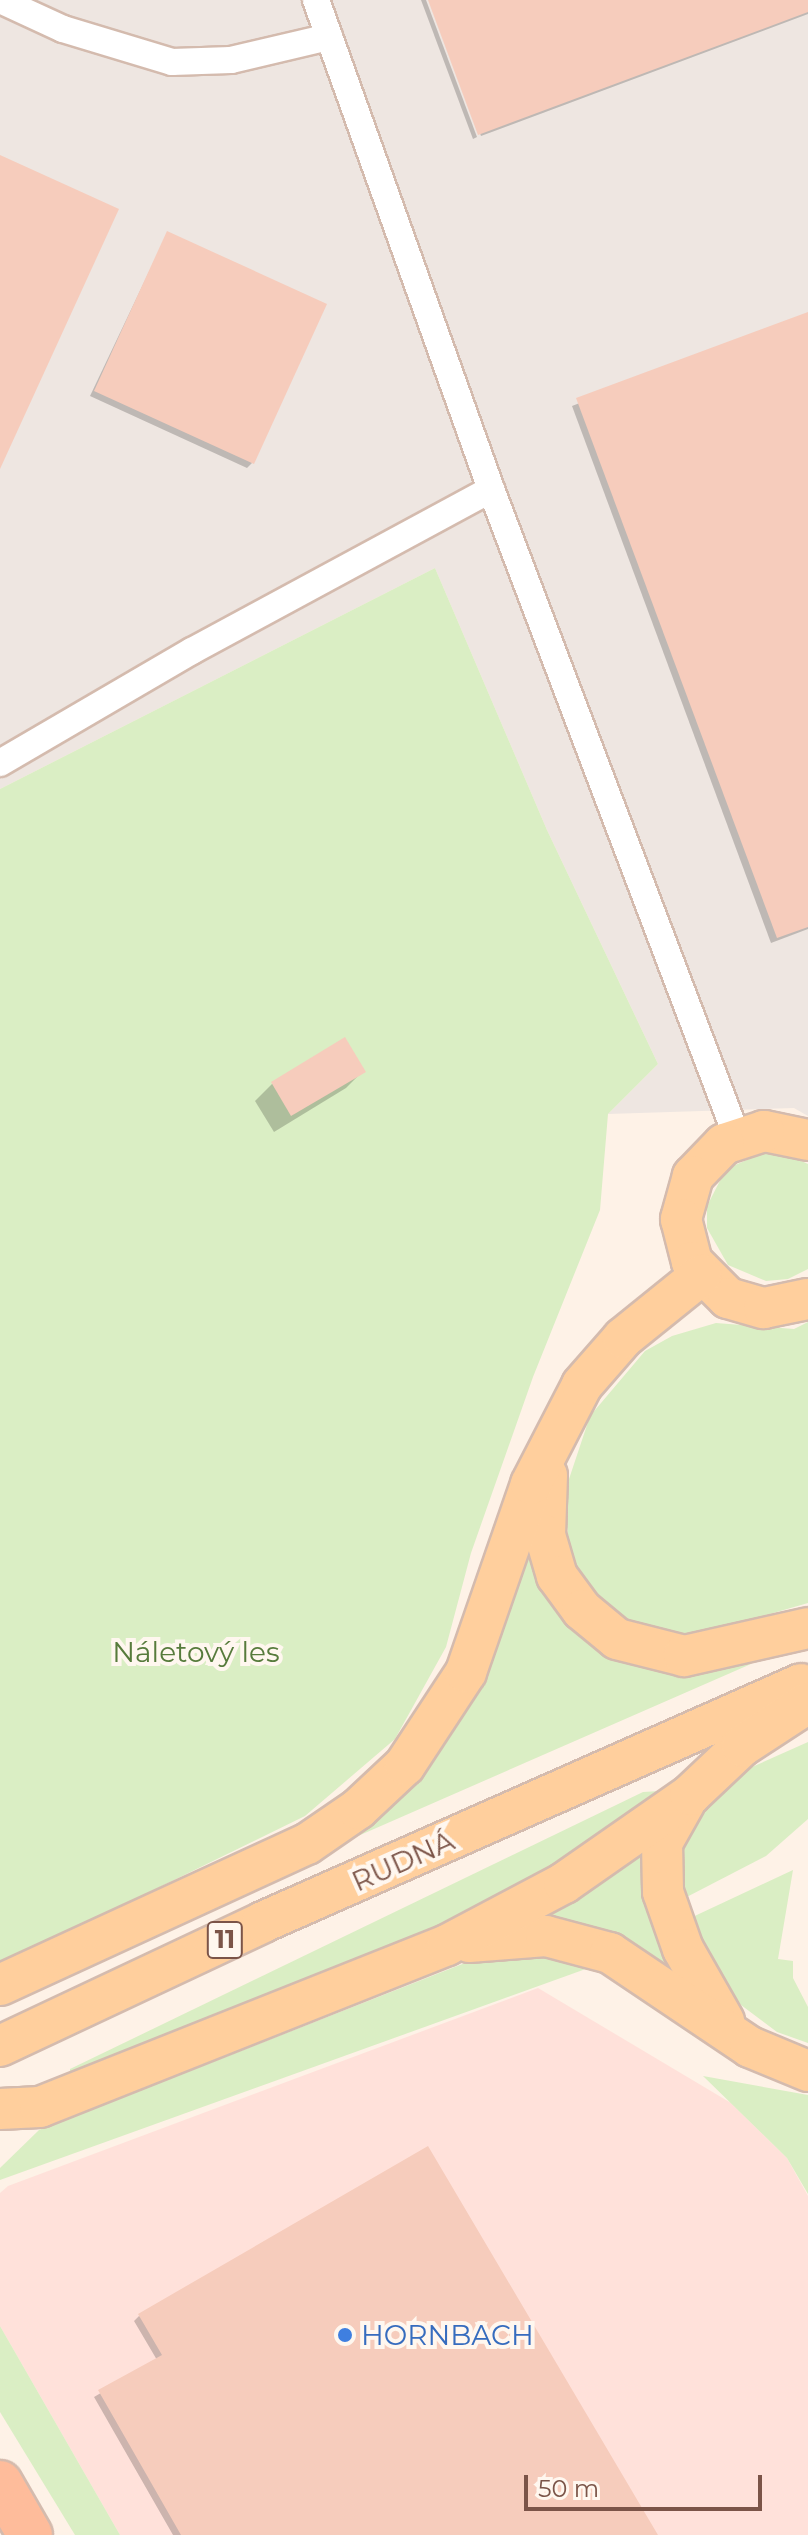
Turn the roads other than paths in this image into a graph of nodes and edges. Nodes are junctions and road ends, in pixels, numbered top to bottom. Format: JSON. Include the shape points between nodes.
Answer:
{"nodes":[{"id":1,"x":0,"y":0,"type":"edge"},
{"id":2,"x":316,"y":0,"type":"edge"},
{"id":3,"x":329,"y":37,"type":"junction"},
{"id":4,"x":491,"y":489,"type":"junction"},
{"id":5,"x":0,"y":763,"type":"edge"},
{"id":6,"x":737,"y":1137,"type":"junction"},
{"id":7,"x":808,"y":1140,"type":"edge"},
{"id":8,"x":701,"y":1275,"type":"junction"},
{"id":9,"x":808,"y":1299,"type":"edge"},
{"id":10,"x":551,"y":1447,"type":"junction"},
{"id":11,"x":808,"y":1628,"type":"edge"},
{"id":12,"x":808,"y":1681,"type":"edge"},
{"id":13,"x":808,"y":1703,"type":"edge"},
{"id":14,"x":690,"y":1795,"type":"junction"},
{"id":15,"x":447,"y":1945,"type":"junction"},
{"id":16,"x":0,"y":1985,"type":"edge"},
{"id":17,"x":732,"y":2035,"type":"junction"},
{"id":18,"x":0,"y":2046,"type":"edge"},
{"id":19,"x":808,"y":2071,"type":"edge"},
{"id":20,"x":40,"y":2107,"type":"junction"},
{"id":21,"x":0,"y":2109,"type":"edge"},
{"id":22,"x":0,"y":2140,"type":"edge"},
{"id":23,"x":0,"y":2483,"type":"edge"},
{"id":24,"x":30,"y":2535,"type":"edge"}],
"edges":[{"from":1,"to":3,"type":"street","via":[[63,29],[172,62],[231,60]]},
{"from":2,"to":3,"type":"street"},
{"from":3,"to":4,"type":"street"},
{"from":4,"to":5,"type":"street","via":[[192,651]]},
{"from":4,"to":6,"type":"street"},
{"from":6,"to":7,"type":"main road","via":[[777,1131]]},
{"from":6,"to":8,"type":"main road","via":[[712,1153],[686,1189],[682,1234]]},
{"from":8,"to":9,"type":"main road","via":[[728,1298],[746,1305],[783,1307]]},
{"from":8,"to":10,"type":"main road","via":[[609,1351],[582,1385]]},
{"from":10,"to":11,"type":"main road","via":[[545,1492],[549,1557],[571,1598],[606,1632],[634,1647],[684,1656]]},
{"from":10,"to":16,"type":"main road","via":[[531,1484],[466,1672],[405,1765],[358,1809],[307,1844]]},
{"from":12,"to":18,"type":"main road","name":"RUDNÁ","number":"11","via":[[263,1922]]},
{"from":13,"to":14,"type":"main road","via":[[742,1746]]},
{"from":14,"to":15,"type":"main road","via":[[564,1883]]},
{"from":14,"to":17,"type":"main road","via":[[662,1843],[661,1880],[683,1949]]},
{"from":15,"to":17,"type":"main road","via":[[546,1936],[582,1942],[624,1959]]},
{"from":15,"to":20,"type":"main road"},
{"from":17,"to":19,"type":"main road"},
{"from":20,"to":21,"type":"main road"},
{"from":20,"to":22,"type":"main road"},
{"from":23,"to":24,"type":"highway"}]}
